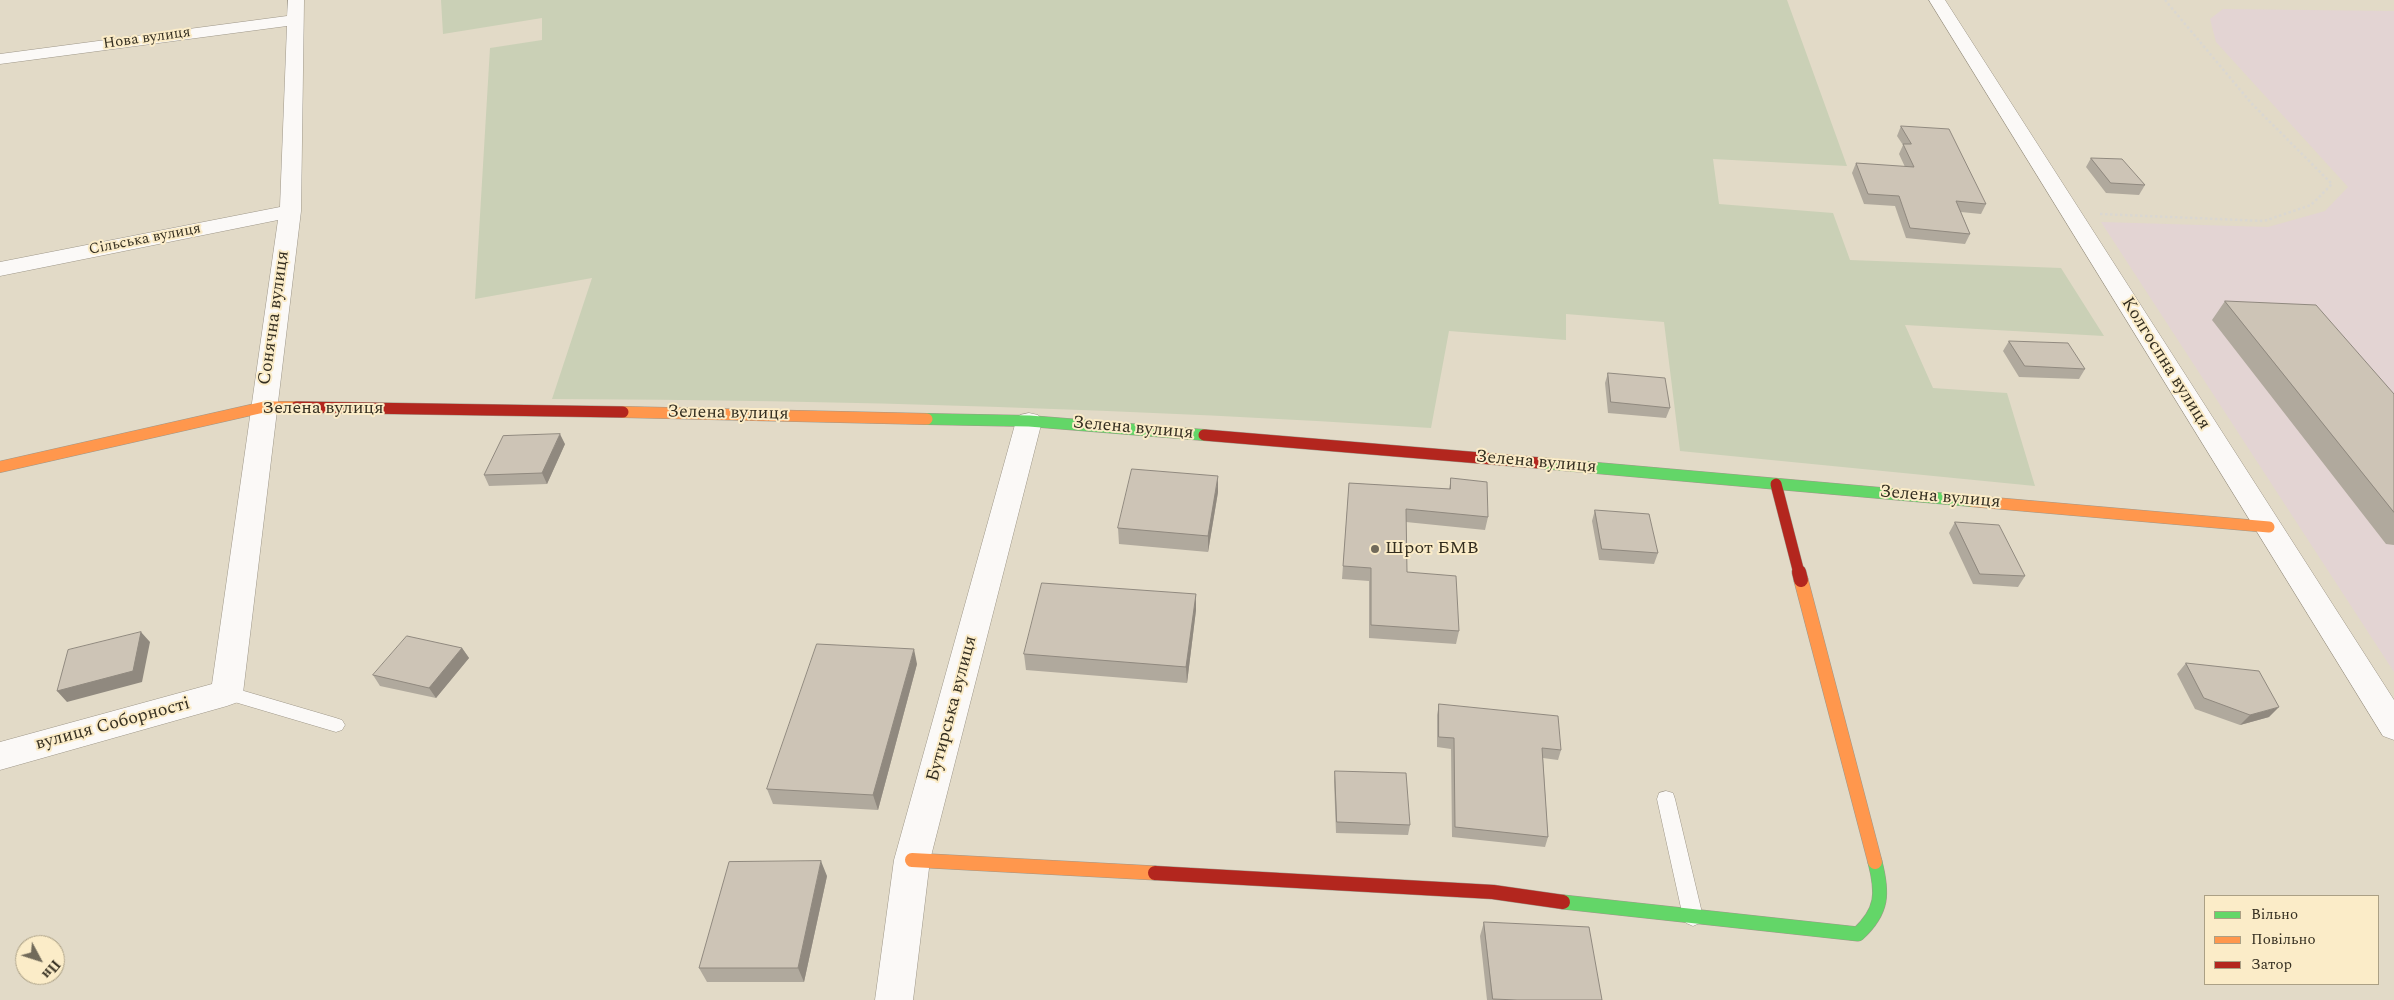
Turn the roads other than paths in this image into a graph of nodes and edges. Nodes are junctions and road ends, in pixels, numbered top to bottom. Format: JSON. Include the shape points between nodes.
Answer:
{"nodes":[{"id":1,"x":1937,"y":0,"type":"edge"},
{"id":2,"x":295,"y":10,"type":"edge"},
{"id":3,"x":0,"y":59,"type":"edge"},
{"id":4,"x":290,"y":211,"type":"junction"},
{"id":5,"x":0,"y":269,"type":"edge"},
{"id":6,"x":264,"y":407,"type":"junction"},
{"id":7,"x":1030,"y":421,"type":"junction"},
{"id":8,"x":0,"y":467,"type":"edge"},
{"id":9,"x":1776,"y":484,"type":"junction"},
{"id":10,"x":2269,"y":527,"type":"junction"},
{"id":11,"x":227,"y":693,"type":"junction"},
{"id":12,"x":336,"y":725,"type":"dead end"},
{"id":13,"x":2394,"y":727,"type":"edge"},
{"id":14,"x":0,"y":756,"type":"edge"},
{"id":15,"x":1666,"y":799,"type":"dead end"},
{"id":16,"x":912,"y":860,"type":"junction"},
{"id":17,"x":1693,"y":918,"type":"junction"},
{"id":18,"x":894,"y":1000,"type":"edge"}],
"edges":[{"from":1,"to":10,"type":"street","name":"Колгоспна вулиця"},
{"from":2,"to":3,"type":"street","name":"Нова вулиця"},
{"from":2,"to":4,"type":"street","name":"Сонячна вулиця"},
{"from":4,"to":5,"type":"street","name":"Сільська вулиця"},
{"from":4,"to":6,"type":"street","name":"Сонячна вулиця"},
{"from":6,"to":7,"type":"street","name":"Зелена вулиця"},
{"from":6,"to":8,"type":"street","name":"Зелена вулиця"},
{"from":6,"to":11,"type":"street","name":"Сонячна вулиця"},
{"from":7,"to":9,"type":"street","name":"Зелена вулиця"},
{"from":7,"to":16,"type":"street","name":"Бутирська вулиця"},
{"from":9,"to":10,"type":"street","name":"Зелена вулиця"},
{"from":9,"to":17,"type":"street","via":[[1878,874],[1880,906],[1873,922],[1858,934]]},
{"from":10,"to":13,"type":"street","name":"Колгоспна вулиця"},
{"from":11,"to":12,"type":"lane"},
{"from":11,"to":14,"type":"street","name":"вулиця Соборності"},
{"from":15,"to":17,"type":"lane"},
{"from":16,"to":17,"type":"street","via":[[1493,892]]},
{"from":16,"to":18,"type":"street","name":"Бутирська вулиця"}]}
